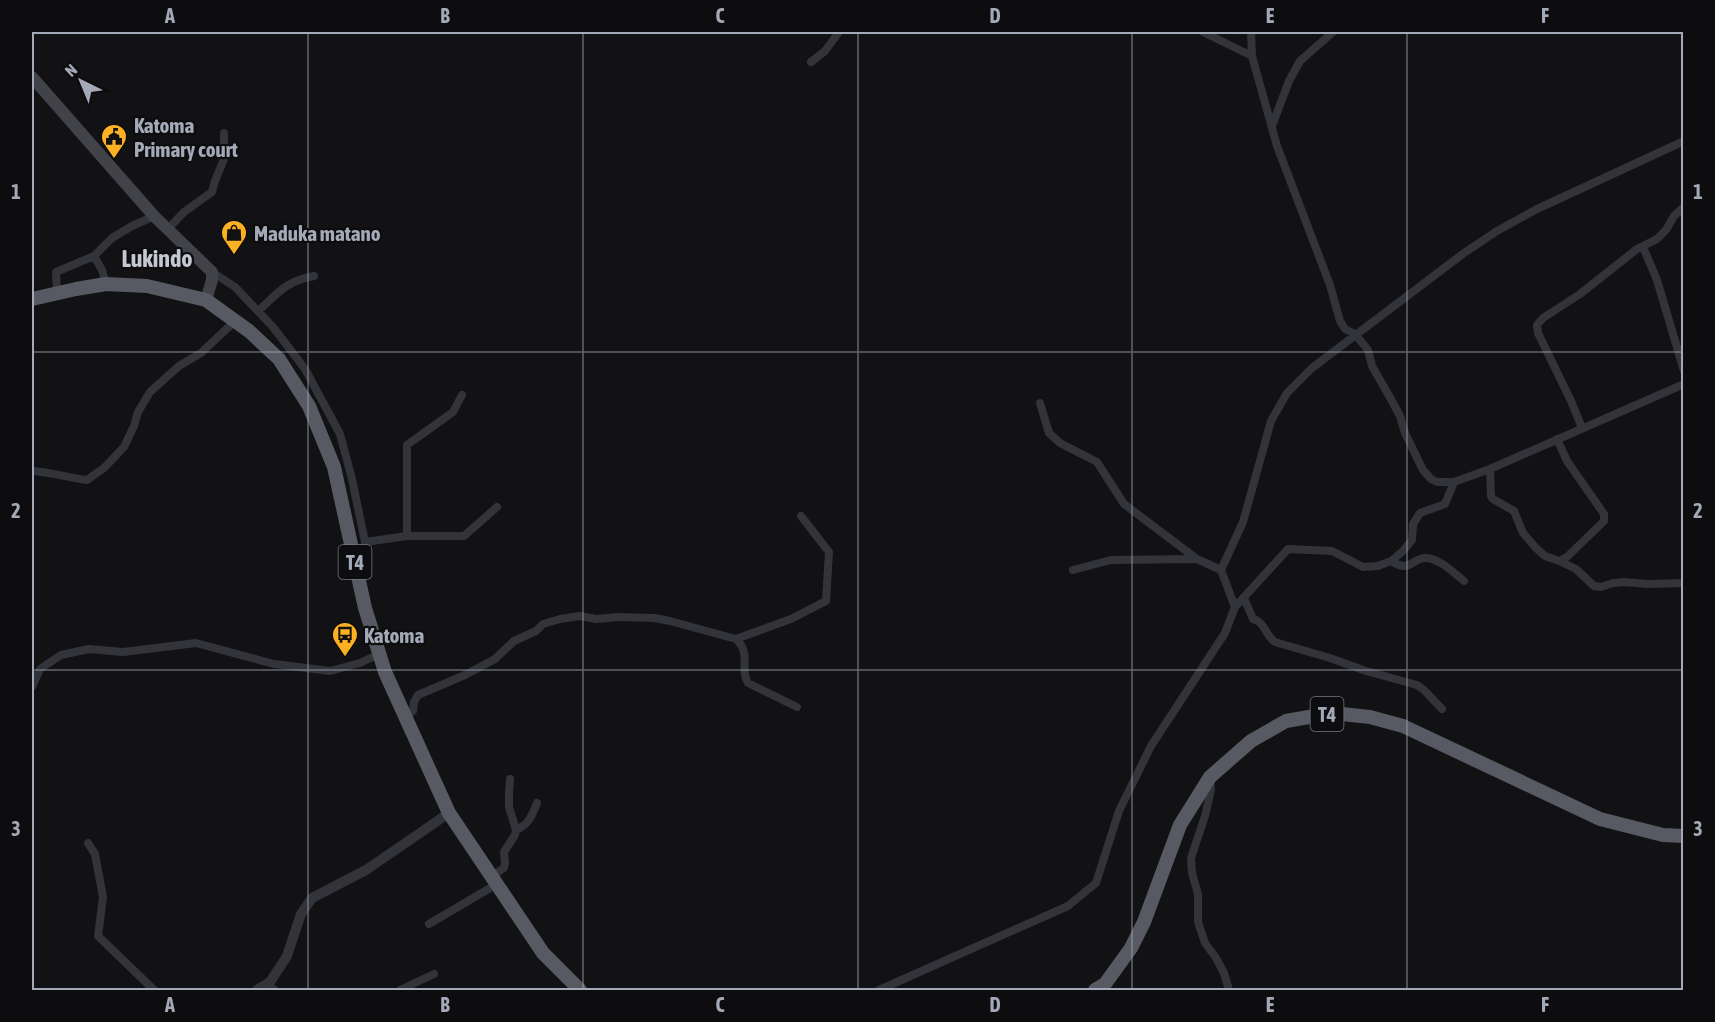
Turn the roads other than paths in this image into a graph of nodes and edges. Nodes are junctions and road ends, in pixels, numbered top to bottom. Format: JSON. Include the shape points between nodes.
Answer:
{"nodes":[{"id":1,"x":839,"y":32,"type":"edge"},
{"id":2,"x":1203,"y":32,"type":"edge"},
{"id":3,"x":1251,"y":32,"type":"edge"},
{"id":4,"x":1333,"y":32,"type":"edge"},
{"id":5,"x":1252,"y":56,"type":"junction"},
{"id":6,"x":811,"y":62,"type":"dead end"},
{"id":7,"x":32,"y":77,"type":"edge"},
{"id":8,"x":1272,"y":127,"type":"junction"},
{"id":9,"x":224,"y":133,"type":"dead end"},
{"id":10,"x":1683,"y":141,"type":"edge"},
{"id":11,"x":1683,"y":207,"type":"edge"},
{"id":12,"x":154,"y":216,"type":"junction"},
{"id":13,"x":168,"y":229,"type":"junction"},
{"id":14,"x":1643,"y":247,"type":"junction"},
{"id":15,"x":94,"y":256,"type":"junction"},
{"id":16,"x":212,"y":272,"type":"junction"},
{"id":17,"x":314,"y":276,"type":"dead end"},
{"id":18,"x":106,"y":284,"type":"junction"},
{"id":19,"x":57,"y":293,"type":"junction"},
{"id":20,"x":32,"y":299,"type":"edge"},
{"id":21,"x":206,"y":300,"type":"junction"},
{"id":22,"x":258,"y":311,"type":"junction"},
{"id":23,"x":235,"y":321,"type":"junction"},
{"id":24,"x":1355,"y":334,"type":"junction"},
{"id":25,"x":1683,"y":371,"type":"edge"},
{"id":26,"x":1683,"y":384,"type":"edge"},
{"id":27,"x":462,"y":395,"type":"dead end"},
{"id":28,"x":1040,"y":403,"type":"dead end"},
{"id":29,"x":1582,"y":428,"type":"junction"},
{"id":30,"x":1557,"y":439,"type":"junction"},
{"id":31,"x":1490,"y":469,"type":"junction"},
{"id":32,"x":32,"y":471,"type":"edge"},
{"id":33,"x":1454,"y":482,"type":"junction"},
{"id":34,"x":497,"y":507,"type":"dead end"},
{"id":35,"x":801,"y":516,"type":"dead end"},
{"id":36,"x":407,"y":536,"type":"junction"},
{"id":37,"x":365,"y":542,"type":"junction"},
{"id":38,"x":1197,"y":559,"type":"junction"},
{"id":39,"x":1391,"y":561,"type":"junction"},
{"id":40,"x":1559,"y":561,"type":"junction"},
{"id":41,"x":1073,"y":570,"type":"dead end"},
{"id":42,"x":1221,"y":570,"type":"junction"},
{"id":43,"x":357,"y":571,"type":"junction"},
{"id":44,"x":1464,"y":581,"type":"dead end"},
{"id":45,"x":1683,"y":584,"type":"edge"},
{"id":46,"x":1244,"y":598,"type":"junction"},
{"id":47,"x":1235,"y":607,"type":"junction"},
{"id":48,"x":736,"y":639,"type":"junction"},
{"id":49,"x":379,"y":654,"type":"junction"},
{"id":50,"x":32,"y":687,"type":"edge"},
{"id":51,"x":797,"y":707,"type":"dead end"},
{"id":52,"x":1442,"y":709,"type":"dead end"},
{"id":53,"x":405,"y":716,"type":"junction"},
{"id":54,"x":1210,"y":777,"type":"junction"},
{"id":55,"x":510,"y":779,"type":"dead end"},
{"id":56,"x":537,"y":803,"type":"dead end"},
{"id":57,"x":449,"y":813,"type":"junction"},
{"id":58,"x":516,"y":830,"type":"junction"},
{"id":59,"x":1683,"y":836,"type":"edge"},
{"id":60,"x":88,"y":843,"type":"dead end"},
{"id":61,"x":494,"y":880,"type":"junction"},
{"id":62,"x":429,"y":924,"type":"dead end"},
{"id":63,"x":434,"y":974,"type":"dead end"},
{"id":64,"x":266,"y":989,"type":"edge"},
{"id":65,"x":154,"y":990,"type":"edge"},
{"id":66,"x":400,"y":990,"type":"edge"},
{"id":67,"x":580,"y":990,"type":"edge"},
{"id":68,"x":879,"y":990,"type":"edge"},
{"id":69,"x":1095,"y":990,"type":"edge"},
{"id":70,"x":1229,"y":990,"type":"edge"}],
"edges":[{"from":1,"to":6,"type":"street"},
{"from":2,"to":5,"type":"street"},
{"from":3,"to":5,"type":"street"},
{"from":4,"to":8,"type":"street","via":[[1300,61]]},
{"from":5,"to":8,"type":"street"},
{"from":7,"to":12,"type":"main road"},
{"from":8,"to":24,"type":"street","via":[[1340,321]]},
{"from":9,"to":13,"type":"street","via":[[224,159],[212,192]]},
{"from":10,"to":24,"type":"street","via":[[1505,226]]},
{"from":11,"to":14,"type":"street","via":[[1661,235]]},
{"from":12,"to":13,"type":"main road"},
{"from":12,"to":15,"type":"street","via":[[112,238]]},
{"from":13,"to":16,"type":"main road"},
{"from":14,"to":25,"type":"street","via":[[1657,280]]},
{"from":14,"to":29,"type":"street","via":[[1537,325]]},
{"from":15,"to":18,"type":"street"},
{"from":15,"to":19,"type":"street","via":[[56,272]]},
{"from":16,"to":21,"type":"main road"},
{"from":16,"to":22,"type":"street","via":[[235,287]]},
{"from":17,"to":22,"type":"street","via":[[300,278],[281,289]]},
{"from":18,"to":19,"type":"highway","number":"T4"},
{"from":18,"to":21,"type":"highway","number":"T4","via":[[147,286]]},
{"from":19,"to":20,"type":"highway","number":"T4"},
{"from":21,"to":23,"type":"highway","number":"T4"},
{"from":22,"to":37,"type":"street","via":[[305,369],[340,434]]},
{"from":23,"to":32,"type":"street","via":[[150,392],[123,447],[104,468],[87,480]]},
{"from":23,"to":43,"type":"highway","number":"T4","via":[[279,359],[309,406],[334,467]]},
{"from":24,"to":33,"type":"street","via":[[1368,350],[1372,366],[1400,416],[1423,470],[1437,482]]},
{"from":24,"to":42,"type":"street","via":[[1287,393],[1271,421],[1243,522]]},
{"from":26,"to":29,"type":"street"},
{"from":27,"to":36,"type":"street","via":[[453,412],[407,445]]},
{"from":28,"to":38,"type":"street","via":[[1049,433],[1097,462],[1124,504]]},
{"from":29,"to":30,"type":"street"},
{"from":30,"to":31,"type":"street"},
{"from":30,"to":40,"type":"street","via":[[1567,461],[1604,514],[1597,529]]},
{"from":31,"to":33,"type":"street"},
{"from":31,"to":40,"type":"street","via":[[1493,499],[1515,512],[1523,533],[1536,548]]},
{"from":33,"to":39,"type":"street","via":[[1445,504],[1416,518],[1412,540]]},
{"from":34,"to":36,"type":"street","via":[[464,536]]},
{"from":35,"to":48,"type":"street","via":[[829,552],[826,601],[791,620]]},
{"from":36,"to":37,"type":"street"},
{"from":37,"to":43,"type":"street","via":[[364,560]]},
{"from":38,"to":41,"type":"street","via":[[1112,560]]},
{"from":38,"to":42,"type":"street"},
{"from":39,"to":44,"type":"street","via":[[1403,566],[1430,558]]},
{"from":39,"to":46,"type":"street","via":[[1364,567],[1332,551],[1288,549]]},
{"from":40,"to":45,"type":"street","via":[[1576,569],[1594,586],[1624,582]]},
{"from":42,"to":47,"type":"street"},
{"from":43,"to":49,"type":"highway","number":"T4"},
{"from":46,"to":47,"type":"street"},
{"from":46,"to":52,"type":"street","via":[[1252,619],[1275,642],[1417,685]]},
{"from":47,"to":68,"type":"street","via":[[1225,633],[1151,746],[1119,811],[1096,883],[1068,906]]},
{"from":48,"to":51,"type":"street","via":[[745,652],[748,683]]},
{"from":48,"to":53,"type":"street","via":[[654,618],[560,619],[514,641],[495,659],[418,695],[413,711]]},
{"from":49,"to":50,"type":"street","via":[[330,670],[274,664],[196,643],[123,652],[89,649],[61,655],[40,669]]},
{"from":49,"to":53,"type":"highway","number":"T4"},
{"from":53,"to":57,"type":"highway","number":"T4"},
{"from":54,"to":59,"type":"highway","number":"T4","via":[[1251,741],[1286,721],[1332,713],[1370,717],[1403,726],[1600,819],[1663,835]]},
{"from":54,"to":69,"type":"highway","number":"T4","via":[[1180,825],[1131,948]]},
{"from":54,"to":70,"type":"street","via":[[1205,816],[1191,858],[1192,873],[1198,894],[1198,922]]},
{"from":55,"to":58,"type":"street","via":[[509,807]]},
{"from":56,"to":58,"type":"street","via":[[531,819]]},
{"from":57,"to":61,"type":"highway","number":"T4"},
{"from":57,"to":64,"type":"street","via":[[366,870],[312,898],[301,915],[287,956]]},
{"from":58,"to":61,"type":"street","via":[[504,852],[504,868]]},
{"from":60,"to":65,"type":"street","via":[[95,854],[103,897],[98,936]]},
{"from":61,"to":62,"type":"street"},
{"from":61,"to":67,"type":"highway","number":"T4","via":[[543,952]]},
{"from":63,"to":66,"type":"street"}]}
